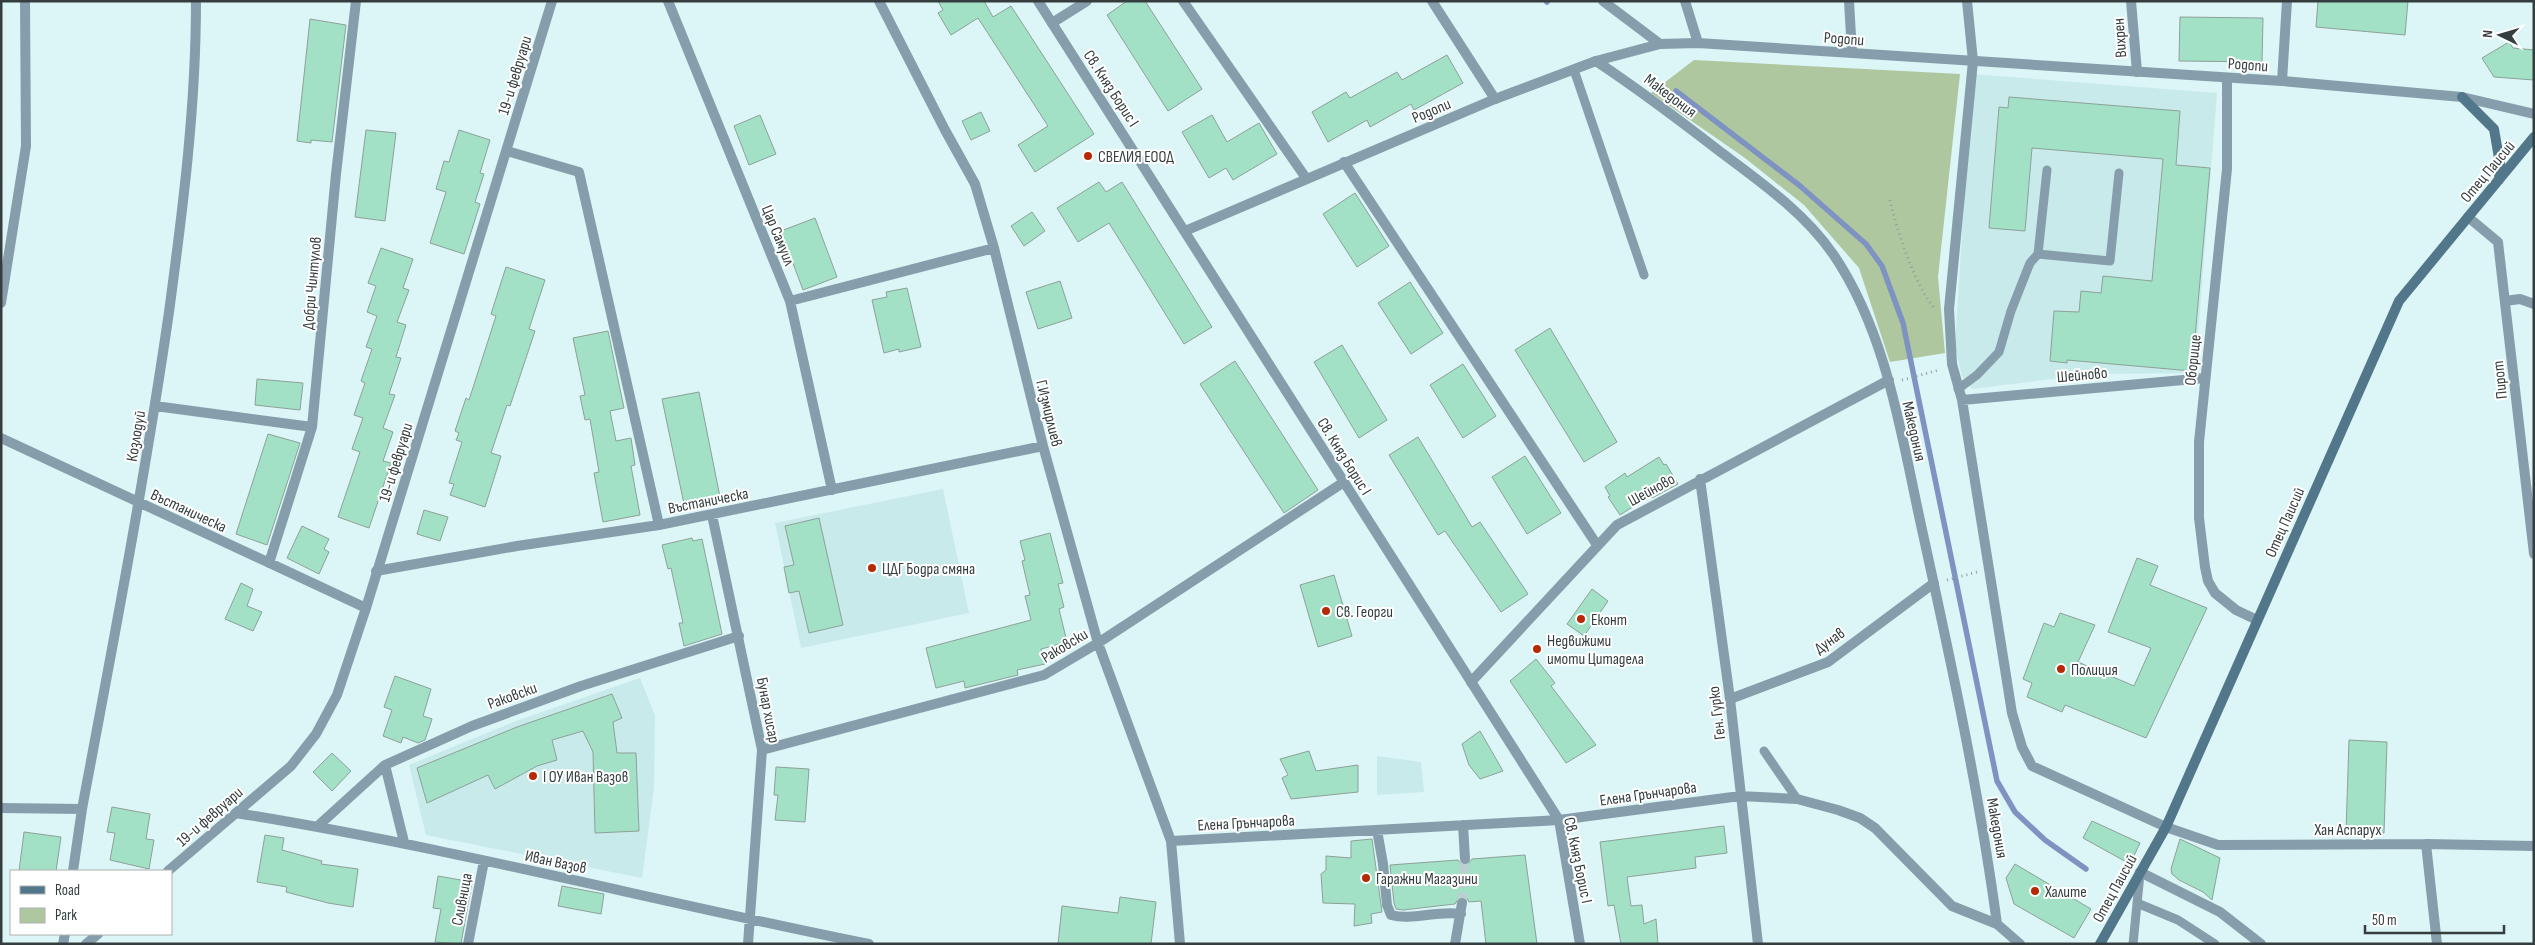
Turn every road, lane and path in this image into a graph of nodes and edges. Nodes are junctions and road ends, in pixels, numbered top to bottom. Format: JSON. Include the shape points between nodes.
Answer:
{"nodes":[{"id":1,"x":25,"y":1,"type":"edge"},
{"id":2,"x":196,"y":1,"type":"edge"},
{"id":3,"x":356,"y":1,"type":"edge"},
{"id":4,"x":552,"y":1,"type":"edge"},
{"id":5,"x":668,"y":1,"type":"edge"},
{"id":6,"x":879,"y":1,"type":"edge"},
{"id":7,"x":1038,"y":1,"type":"edge"},
{"id":8,"x":1086,"y":1,"type":"edge"},
{"id":9,"x":1183,"y":1,"type":"edge"},
{"id":10,"x":1432,"y":1,"type":"edge"},
{"id":11,"x":1604,"y":1,"type":"edge"},
{"id":12,"x":1685,"y":1,"type":"edge"},
{"id":13,"x":1849,"y":1,"type":"edge"},
{"id":14,"x":1967,"y":1,"type":"edge"},
{"id":15,"x":2131,"y":1,"type":"edge"},
{"id":16,"x":2287,"y":1,"type":"edge"},
{"id":17,"x":1052,"y":23,"type":"junction"},
{"id":18,"x":1698,"y":43,"type":"junction"},
{"id":19,"x":1660,"y":44,"type":"junction"},
{"id":20,"x":1852,"y":53,"type":"junction"},
{"id":21,"x":1973,"y":61,"type":"junction"},
{"id":22,"x":1596,"y":62,"type":"junction"},
{"id":23,"x":1574,"y":70,"type":"junction"},
{"id":24,"x":2137,"y":72,"type":"junction"},
{"id":25,"x":2226,"y":78,"type":"junction"},
{"id":26,"x":2282,"y":82,"type":"junction"},
{"id":27,"x":2462,"y":97,"type":"junction"},
{"id":28,"x":1495,"y":99,"type":"junction"},
{"id":29,"x":2534,"y":114,"type":"edge"},
{"id":30,"x":2534,"y":138,"type":"edge"},
{"id":31,"x":507,"y":151,"type":"junction"},
{"id":32,"x":1344,"y":162,"type":"junction"},
{"id":33,"x":2047,"y":170,"type":"dead end"},
{"id":34,"x":2119,"y":173,"type":"dead end"},
{"id":35,"x":1306,"y":178,"type":"junction"},
{"id":36,"x":2499,"y":180,"type":"junction"},
{"id":37,"x":1890,"y":200,"type":"dead end"},
{"id":38,"x":2468,"y":217,"type":"junction"},
{"id":39,"x":1185,"y":231,"type":"junction"},
{"id":40,"x":994,"y":248,"type":"junction"},
{"id":41,"x":2038,"y":254,"type":"junction"},
{"id":42,"x":1644,"y":275,"type":"dead end"},
{"id":43,"x":790,"y":301,"type":"junction"},
{"id":44,"x":2506,"y":301,"type":"junction"},
{"id":45,"x":1,"y":303,"type":"edge"},
{"id":46,"x":2534,"y":304,"type":"edge"},
{"id":47,"x":1950,"y":323,"type":"junction"},
{"id":48,"x":1929,"y":374,"type":"dead end"},
{"id":49,"x":2206,"y":378,"type":"junction"},
{"id":50,"x":1889,"y":380,"type":"junction"},
{"id":51,"x":1903,"y":380,"type":"dead end"},
{"id":52,"x":1958,"y":389,"type":"junction"},
{"id":53,"x":1962,"y":400,"type":"junction"},
{"id":54,"x":155,"y":406,"type":"junction"},
{"id":55,"x":312,"y":427,"type":"junction"},
{"id":56,"x":1,"y":438,"type":"edge"},
{"id":57,"x":1043,"y":446,"type":"junction"},
{"id":58,"x":1700,"y":479,"type":"junction"},
{"id":59,"x":1344,"y":482,"type":"junction"},
{"id":60,"x":832,"y":490,"type":"junction"},
{"id":61,"x":139,"y":503,"type":"junction"},
{"id":62,"x":712,"y":515,"type":"junction"},
{"id":63,"x":659,"y":525,"type":"junction"},
{"id":64,"x":1597,"y":546,"type":"junction"},
{"id":65,"x":2534,"y":554,"type":"edge"},
{"id":66,"x":269,"y":563,"type":"junction"},
{"id":67,"x":376,"y":571,"type":"junction"},
{"id":68,"x":1972,"y":575,"type":"dead end"},
{"id":69,"x":1934,"y":583,"type":"junction"},
{"id":70,"x":366,"y":608,"type":"junction"},
{"id":71,"x":2257,"y":620,"type":"junction"},
{"id":72,"x":739,"y":636,"type":"junction"},
{"id":73,"x":1098,"y":643,"type":"junction"},
{"id":74,"x":1471,"y":682,"type":"junction"},
{"id":75,"x":1730,"y":699,"type":"junction"},
{"id":76,"x":762,"y":750,"type":"junction"},
{"id":77,"x":1764,"y":751,"type":"dead end"},
{"id":78,"x":385,"y":765,"type":"junction"},
{"id":79,"x":1740,"y":796,"type":"junction"},
{"id":80,"x":1797,"y":799,"type":"junction"},
{"id":81,"x":1,"y":808,"type":"edge"},
{"id":82,"x":82,"y":809,"type":"junction"},
{"id":83,"x":236,"y":813,"type":"junction"},
{"id":84,"x":1559,"y":820,"type":"junction"},
{"id":85,"x":319,"y":825,"type":"junction"},
{"id":86,"x":1463,"y":825,"type":"junction"},
{"id":87,"x":2166,"y":827,"type":"junction"},
{"id":88,"x":1377,"y":830,"type":"junction"},
{"id":89,"x":1171,"y":841,"type":"junction"},
{"id":90,"x":404,"y":842,"type":"junction"},
{"id":91,"x":2426,"y":844,"type":"junction"},
{"id":92,"x":2534,"y":846,"type":"edge"},
{"id":93,"x":1465,"y":859,"type":"tunnel mouth"},
{"id":94,"x":484,"y":861,"type":"junction"},
{"id":95,"x":73,"y":870,"type":"edge"},
{"id":96,"x":169,"y":870,"type":"edge"},
{"id":97,"x":2140,"y":872,"type":"junction"},
{"id":98,"x":1462,"y":903,"type":"tunnel mouth"},
{"id":99,"x":2137,"y":903,"type":"junction"},
{"id":100,"x":1460,"y":914,"type":"junction"},
{"id":101,"x":750,"y":920,"type":"junction"},
{"id":102,"x":1997,"y":924,"type":"junction"},
{"id":103,"x":97,"y":935,"type":"edge"},
{"id":104,"x":86,"y":944,"type":"edge"},
{"id":105,"x":468,"y":944,"type":"edge"},
{"id":106,"x":748,"y":944,"type":"edge"},
{"id":107,"x":869,"y":944,"type":"edge"},
{"id":108,"x":1180,"y":944,"type":"edge"},
{"id":109,"x":1455,"y":944,"type":"edge"},
{"id":110,"x":1580,"y":944,"type":"edge"},
{"id":111,"x":1758,"y":944,"type":"edge"},
{"id":112,"x":2020,"y":944,"type":"edge"},
{"id":113,"x":2100,"y":944,"type":"edge"},
{"id":114,"x":2134,"y":944,"type":"edge"},
{"id":115,"x":2215,"y":944,"type":"edge"},
{"id":116,"x":2261,"y":944,"type":"edge"},
{"id":117,"x":2437,"y":944,"type":"edge"}],
"edges":[{"from":1,"to":45,"type":"street","via":[[26,146]]},
{"from":2,"to":54,"type":"street","name":"Козлодуй","via":[[196,66],[183,208]]},
{"from":3,"to":55,"type":"street","name":"Добри Чинтулов"},
{"from":4,"to":31,"type":"street","name":"19-и февруари"},
{"from":5,"to":43,"type":"street","name":"Цар Самуил"},
{"from":6,"to":40,"type":"street","name":"Г.Измирлиев","via":[[975,184]]},
{"from":7,"to":17,"type":"street","name":"Св. Княз Борис I"},
{"from":8,"to":17,"type":"street"},
{"from":9,"to":35,"type":"street"},
{"from":10,"to":28,"type":"street"},
{"from":11,"to":19,"type":"street"},
{"from":12,"to":18,"type":"street"},
{"from":13,"to":20,"type":"street"},
{"from":14,"to":21,"type":"street","name":"Хан Аспарух"},
{"from":15,"to":24,"type":"street","name":"Вихрен"},
{"from":16,"to":26,"type":"street"},
{"from":17,"to":39,"type":"street","name":"Св. Княз Борис I"},
{"from":18,"to":19,"type":"street","name":"Родопи"},
{"from":18,"to":20,"type":"street","name":"Родопи"},
{"from":19,"to":22,"type":"street","name":"Родопи"},
{"from":20,"to":21,"type":"street","name":"Родопи"},
{"from":21,"to":24,"type":"street","name":"Родопи"},
{"from":21,"to":47,"type":"street","name":"Хан Аспарух"},
{"from":22,"to":23,"type":"street","name":"Родопи"},
{"from":22,"to":50,"type":"street","name":"Македония","via":[[1634,86],[1732,160],[1808,225],[1831,251],[1852,284]]},
{"from":23,"to":28,"type":"street","name":"Родопи"},
{"from":23,"to":42,"type":"lane"},
{"from":24,"to":25,"type":"street","name":"Родопи"},
{"from":25,"to":26,"type":"street","name":"Родопи"},
{"from":25,"to":49,"type":"street","name":"Оборище","via":[[2227,169]]},
{"from":26,"to":27,"type":"street","name":"Родопи"},
{"from":27,"to":29,"type":"street","name":"Родопи"},
{"from":27,"to":36,"type":"main road","via":[[2494,129],[2500,164]]},
{"from":28,"to":32,"type":"street","name":"Родопи"},
{"from":30,"to":36,"type":"main road","name":"Отец Паисий"},
{"from":31,"to":63,"type":"street","via":[[579,172]]},
{"from":31,"to":67,"type":"street","name":"19-и февруари"},
{"from":32,"to":35,"type":"street","name":"Родопи"},
{"from":32,"to":64,"type":"street"},
{"from":33,"to":41,"type":"lane"},
{"from":34,"to":41,"type":"lane","via":[[2110,261]]},
{"from":35,"to":39,"type":"street","name":"Родопи"},
{"from":36,"to":38,"type":"main road","name":"Отец Паисий"},
{"from":37,"to":47,"type":"path","via":[[1928,301]]},
{"from":38,"to":44,"type":"street","name":"Пирот","via":[[2498,242]]},
{"from":38,"to":71,"type":"main road","name":"Отец Паисий","via":[[2399,301]]},
{"from":39,"to":59,"type":"street","name":"Св. Княз Борис I"},
{"from":40,"to":43,"type":"street"},
{"from":40,"to":57,"type":"street","name":"Г.Измирлиев"},
{"from":41,"to":52,"type":"lane","via":[[2030,263],[1999,352]]},
{"from":43,"to":60,"type":"street","name":"Цар Самуил"},
{"from":44,"to":46,"type":"street","via":[[2520,299]]},
{"from":44,"to":65,"type":"street","name":"Пирот"},
{"from":47,"to":52,"type":"street","name":"Хан Аспарух","via":[[1952,364]]},
{"from":48,"to":51,"type":"path"},
{"from":49,"to":53,"type":"street","name":"Шейново"},
{"from":49,"to":71,"type":"street","name":"Оборище","via":[[2199,442],[2199,518],[2205,567],[2214,593],[2236,610]]},
{"from":50,"to":58,"type":"street","name":"Шейново"},
{"from":50,"to":69,"type":"street","name":"Македония"},
{"from":52,"to":53,"type":"street","name":"Хан Аспарух"},
{"from":53,"to":87,"type":"street","name":"Хан Аспарух","via":[[2012,713],[2022,747],[2032,766]]},
{"from":54,"to":55,"type":"street"},
{"from":54,"to":61,"type":"street","name":"Козлодуй"},
{"from":55,"to":66,"type":"street","name":"Добри Чинтулов"},
{"from":56,"to":61,"type":"street","name":"Въстаническа"},
{"from":57,"to":60,"type":"street","name":"Въстаническа"},
{"from":57,"to":73,"type":"street","name":"Г.Измирлиев"},
{"from":58,"to":64,"type":"street","name":"Шейново","via":[[1617,525]]},
{"from":58,"to":75,"type":"street","name":"Ген. Гурко"},
{"from":59,"to":73,"type":"street","name":"Раковски"},
{"from":59,"to":74,"type":"street","name":"Св. Княз Борис I"},
{"from":60,"to":62,"type":"street","name":"Въстаническа"},
{"from":61,"to":66,"type":"street","name":"Въстаническа"},
{"from":61,"to":82,"type":"street","name":"Козлодуй"},
{"from":62,"to":63,"type":"street","name":"Въстаническа"},
{"from":62,"to":72,"type":"street","name":"Бунар хисар"},
{"from":63,"to":67,"type":"street","name":"Въстаническа"},
{"from":64,"to":74,"type":"street","name":"Шейново"},
{"from":66,"to":70,"type":"street","name":"Въстаническа"},
{"from":67,"to":70,"type":"street","name":"19-и февруари"},
{"from":68,"to":69,"type":"path"},
{"from":69,"to":75,"type":"street","name":"Дунав","via":[[1828,662]]},
{"from":69,"to":102,"type":"street","name":"Македония","via":[[1986,840]]},
{"from":70,"to":83,"type":"street","name":"19-и февруари","via":[[337,695],[316,734],[291,766]]},
{"from":71,"to":87,"type":"main road","name":"Отец Паисий"},
{"from":72,"to":76,"type":"street","name":"Бунар хисар"},
{"from":72,"to":78,"type":"street","name":"Раковски","via":[[581,686],[472,726]]},
{"from":73,"to":76,"type":"street","name":"Раковски","via":[[1044,674]]},
{"from":73,"to":89,"type":"street","name":"Г.Измирлиев"},
{"from":74,"to":84,"type":"street","name":"Св. Княз Борис I"},
{"from":75,"to":79,"type":"street","name":"Ген. Гурко"},
{"from":76,"to":101,"type":"street","name":"Бунар хисар"},
{"from":77,"to":80,"type":"lane"},
{"from":78,"to":85,"type":"street","name":"Раковски"},
{"from":78,"to":90,"type":"street"},
{"from":79,"to":80,"type":"street","name":"Елена Грънчарова"},
{"from":79,"to":84,"type":"street","name":"Елена Грънчарова"},
{"from":79,"to":111,"type":"street","name":"Ген. Гурко"},
{"from":80,"to":102,"type":"street","name":"Елена Грънчарова","via":[[1860,818],[1875,828],[1952,906]]},
{"from":81,"to":82,"type":"street"},
{"from":82,"to":95,"type":"street","name":"Козлодуй"},
{"from":83,"to":85,"type":"street","name":"Иван Вазов"},
{"from":83,"to":96,"type":"street","name":"19-и февруари"},
{"from":84,"to":86,"type":"street","name":"Елена Грънчарова"},
{"from":84,"to":110,"type":"street","name":"Св. Княз Борис I"},
{"from":85,"to":90,"type":"street","name":"Иван Вазов"},
{"from":86,"to":88,"type":"street","name":"Елена Грънчарова"},
{"from":86,"to":93,"type":"street"},
{"from":87,"to":91,"type":"street","name":"Хан Аспарух","via":[[2218,845]]},
{"from":87,"to":97,"type":"main road","name":"Отец Паисий"},
{"from":88,"to":89,"type":"street","name":"Елена Грънчарова"},
{"from":88,"to":100,"type":"street","via":[[1391,915],[1401,918],[1445,912]]},
{"from":89,"to":108,"type":"street","name":"Г.Измирлиев"},
{"from":90,"to":94,"type":"street","name":"Иван Вазов"},
{"from":91,"to":92,"type":"street","name":"Хан Аспарух"},
{"from":91,"to":117,"type":"street"},
{"from":94,"to":101,"type":"street","name":"Иван Вазов"},
{"from":94,"to":105,"type":"street","name":"Сливница"},
{"from":97,"to":99,"type":"lane"},
{"from":97,"to":113,"type":"main road","name":"Отец Паисий"},
{"from":97,"to":116,"type":"street","via":[[2220,912]]},
{"from":98,"to":100,"type":"street"},
{"from":99,"to":114,"type":"lane"},
{"from":99,"to":115,"type":"lane","via":[[2178,920]]},
{"from":100,"to":109,"type":"street"},
{"from":101,"to":106,"type":"street","name":"Бунар хисар"},
{"from":101,"to":107,"type":"street","name":"Иван Вазов"},
{"from":102,"to":112,"type":"street","name":"Елена Грънчарова"},
{"from":103,"to":104,"type":"street"}]}
